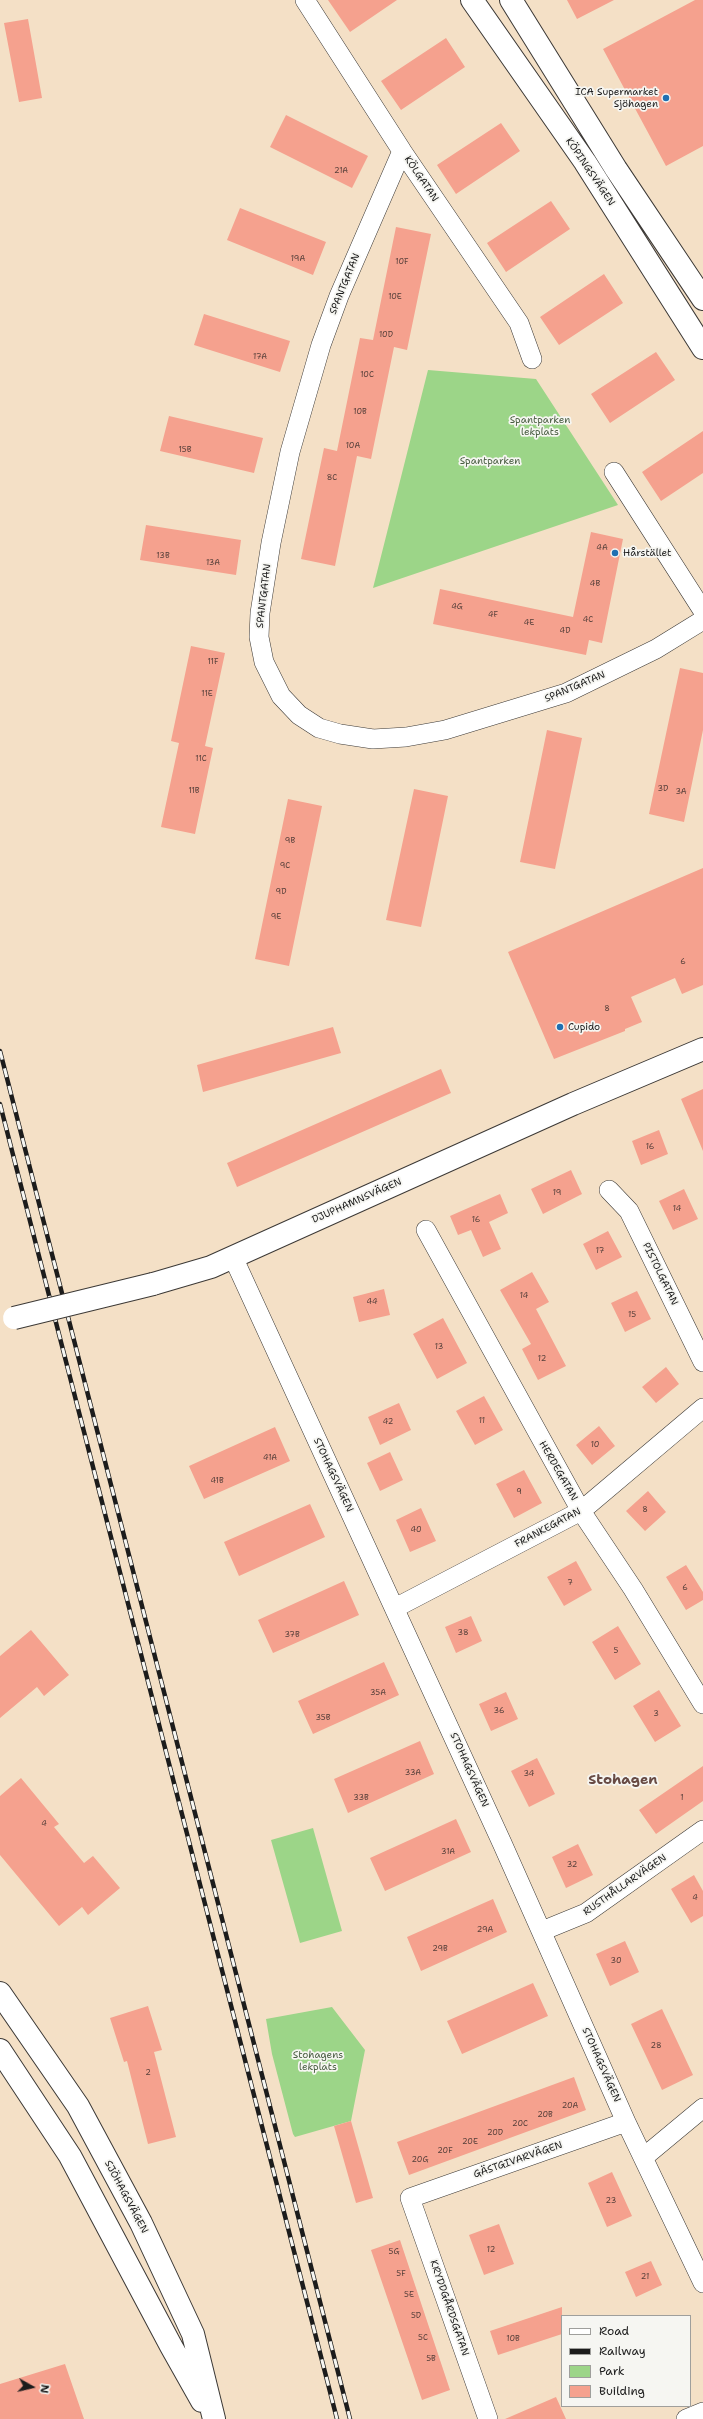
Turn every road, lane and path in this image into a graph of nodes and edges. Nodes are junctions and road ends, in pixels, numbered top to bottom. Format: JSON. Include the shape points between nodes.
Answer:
{"nodes":[{"id":1,"x":305,"y":0,"type":"edge"},
{"id":2,"x":472,"y":0,"type":"edge"},
{"id":3,"x":511,"y":0,"type":"edge"},
{"id":4,"x":402,"y":151,"type":"junction"},
{"id":5,"x":703,"y":299,"type":"edge"},
{"id":6,"x":703,"y":348,"type":"edge"},
{"id":7,"x":532,"y":359,"type":"dead end"},
{"id":8,"x":614,"y":472,"type":"dead end"},
{"id":9,"x":703,"y":612,"type":"edge"},
{"id":10,"x":703,"y":620,"type":"edge"},
{"id":11,"x":703,"y":1049,"type":"edge"},
{"id":12,"x":609,"y":1190,"type":"dead end"},
{"id":13,"x":426,"y":1230,"type":"dead end"},
{"id":14,"x":233,"y":1257,"type":"junction"},
{"id":15,"x":7,"y":1320,"type":"edge"},
{"id":16,"x":703,"y":1362,"type":"edge"},
{"id":17,"x":703,"y":1408,"type":"edge"},
{"id":18,"x":581,"y":1511,"type":"junction"},
{"id":19,"x":395,"y":1608,"type":"junction"},
{"id":20,"x":703,"y":1704,"type":"edge"},
{"id":21,"x":703,"y":1830,"type":"edge"},
{"id":22,"x":542,"y":1931,"type":"junction"},
{"id":23,"x":0,"y":1993,"type":"edge"},
{"id":24,"x":0,"y":2018,"type":"edge"},
{"id":25,"x":38,"y":2047,"type":"junction"},
{"id":26,"x":0,"y":2050,"type":"edge"},
{"id":27,"x":703,"y":2108,"type":"edge"},
{"id":28,"x":626,"y":2122,"type":"junction"},
{"id":29,"x":644,"y":2156,"type":"junction"},
{"id":30,"x":410,"y":2198,"type":"joint"},
{"id":31,"x":703,"y":2283,"type":"edge"},
{"id":32,"x":703,"y":2412,"type":"edge"},
{"id":33,"x":213,"y":2419,"type":"edge"},
{"id":34,"x":488,"y":2419,"type":"edge"},
{"id":35,"x":686,"y":2419,"type":"edge"}],
"edges":[{"from":1,"to":4,"type":"street","name":"KÖLGATAN"},
{"from":2,"to":6,"type":"main road","name":"KÖPINGSVÄGEN","via":[[585,162]]},
{"from":3,"to":5,"type":"main road","via":[[616,168]]},
{"from":4,"to":7,"type":"street","name":"KÖLGATAN","via":[[519,323]]},
{"from":4,"to":10,"type":"street","name":"SPANTGATAN","via":[[339,296],[321,345],[290,452],[271,544],[260,613],[259,637],[264,662],[281,696],[299,716],[319,728],[340,734],[373,739],[406,737],[445,730],[566,693],[656,650]]},
{"from":8,"to":9,"type":"street"},
{"from":11,"to":14,"type":"main road","name":"DJUPHAMNSVÄGEN","via":[[573,1104]]},
{"from":12,"to":16,"type":"street","name":"PISTOLGATAN","via":[[629,1211]]},
{"from":13,"to":18,"type":"street","name":"HERDEGATAN"},
{"from":14,"to":15,"type":"main road","name":"DJUPHAMNSVÄGEN","bridge":true,"via":[[153,1284]]},
{"from":14,"to":19,"type":"street","name":"STOHAGSVÄGEN"},
{"from":17,"to":18,"type":"street","name":"FRANKEGATAN"},
{"from":18,"to":19,"type":"street","name":"FRANKEGATAN"},
{"from":18,"to":20,"type":"street","name":"HERDEGATAN","via":[[633,1589]]},
{"from":19,"to":22,"type":"street","name":"STOHAGSVÄGEN"},
{"from":21,"to":22,"type":"street","name":"RUSTHÅLLARVÄGEN","via":[[586,1913]]},
{"from":22,"to":28,"type":"street","name":"STOHAGSVÄGEN"},
{"from":23,"to":25,"type":"main road","name":"SJÖHAGSVÄGEN"},
{"from":24,"to":25,"type":"main road"},
{"from":25,"to":33,"type":"main road","name":"SJÖHAGSVÄGEN","via":[[78,2106],[144,2230],[193,2334]]},
{"from":26,"to":33,"type":"main road","name":"SJÖHAGSVÄGEN","via":[[70,2156],[170,2346]]},
{"from":27,"to":29,"type":"street"},
{"from":28,"to":29,"type":"street","name":"STOHAGSVÄGEN"},
{"from":28,"to":30,"type":"street","name":"GÄSTGIVARVÄGEN"},
{"from":29,"to":31,"type":"street","name":"STOHAGSVÄGEN"},
{"from":30,"to":34,"type":"street","name":"KRYDDGÅRDSGATAN"},
{"from":32,"to":35,"type":"street"}]}
